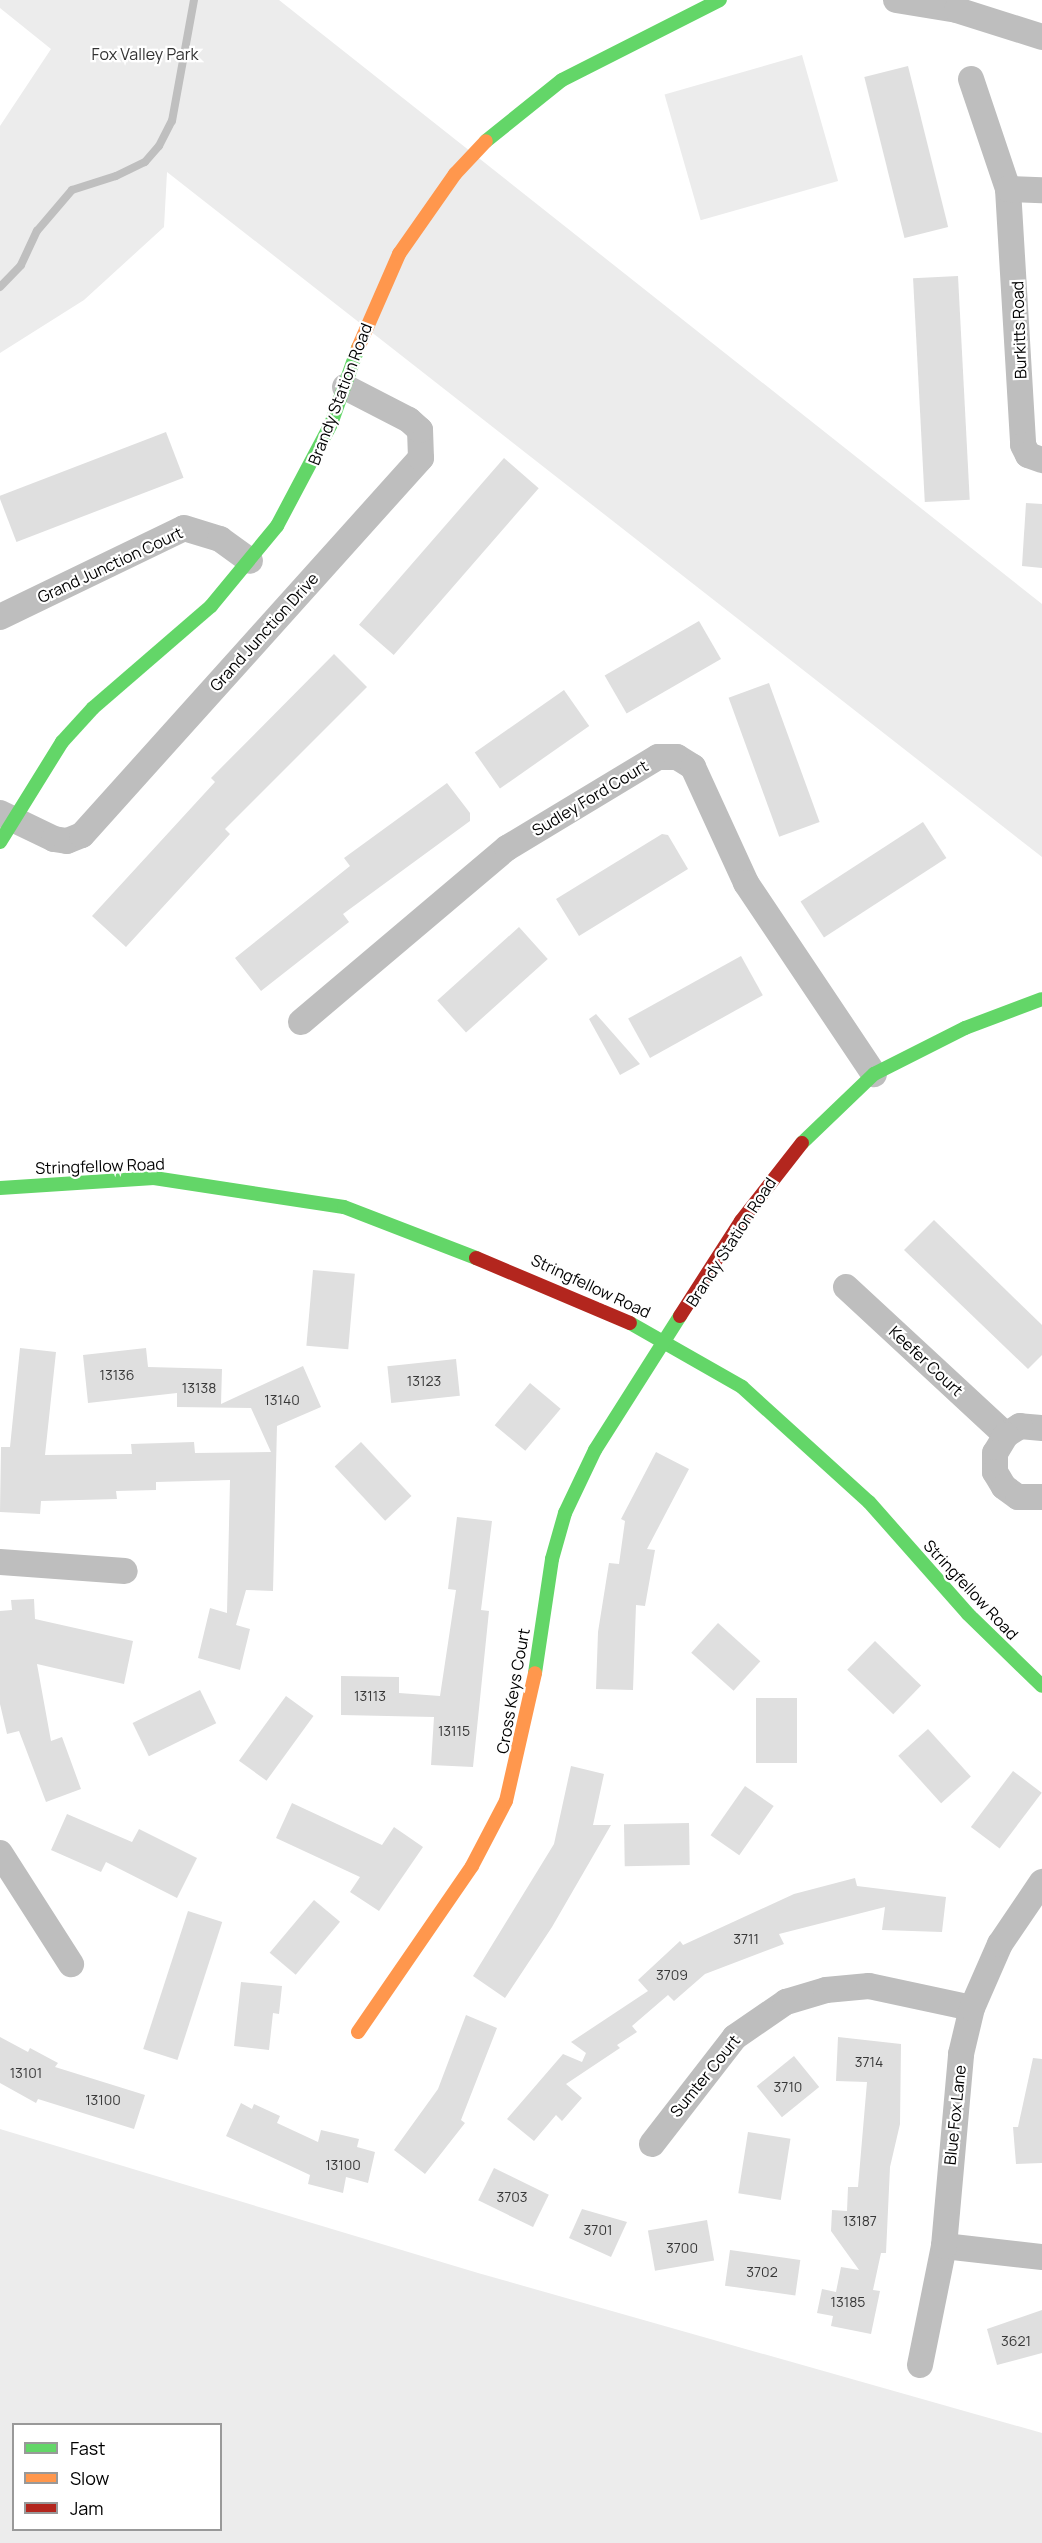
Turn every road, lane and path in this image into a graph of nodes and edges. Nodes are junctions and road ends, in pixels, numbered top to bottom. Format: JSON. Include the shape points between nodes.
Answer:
{"nodes":[{"id":1,"x":720,"y":0,"type":"edge"},
{"id":2,"x":896,"y":0,"type":"edge"},
{"id":3,"x":1042,"y":36,"type":"edge"},
{"id":4,"x":971,"y":79,"type":"dead end"},
{"id":5,"x":1008,"y":189,"type":"junction"},
{"id":6,"x":1042,"y":190,"type":"edge"},
{"id":7,"x":345,"y":387,"type":"junction"},
{"id":8,"x":1042,"y":460,"type":"edge"},
{"id":9,"x":250,"y":561,"type":"junction"},
{"id":10,"x":0,"y":617,"type":"edge"},
{"id":11,"x":3,"y":824,"type":"edge"},
{"id":12,"x":1042,"y":999,"type":"edge"},
{"id":13,"x":301,"y":1022,"type":"dead end"},
{"id":14,"x":874,"y":1074,"type":"junction"},
{"id":15,"x":0,"y":1188,"type":"edge"},
{"id":16,"x":846,"y":1287,"type":"dead end"},
{"id":17,"x":666,"y":1340,"type":"junction"},
{"id":18,"x":1042,"y":1428,"type":"edge"},
{"id":19,"x":1006,"y":1435,"type":"junction"},
{"id":20,"x":1042,"y":1497,"type":"edge"},
{"id":21,"x":0,"y":1562,"type":"edge"},
{"id":22,"x":125,"y":1571,"type":"dead end"},
{"id":23,"x":1042,"y":1686,"type":"edge"},
{"id":24,"x":0,"y":1853,"type":"edge"},
{"id":25,"x":1042,"y":1882,"type":"edge"},
{"id":26,"x":71,"y":1964,"type":"dead end"},
{"id":27,"x":972,"y":2008,"type":"junction"},
{"id":28,"x":358,"y":2032,"type":"dead end"},
{"id":29,"x":652,"y":2144,"type":"dead end"},
{"id":30,"x":944,"y":2246,"type":"junction"},
{"id":31,"x":1042,"y":2257,"type":"edge"},
{"id":32,"x":920,"y":2365,"type":"dead end"}],
"edges":[{"from":1,"to":7,"type":"street","name":"Brandy Station Road","via":[[562,80],[488,139],[455,174],[399,254],[376,298]]},
{"from":2,"to":3,"type":"street","via":[[957,10]]},
{"from":4,"to":5,"type":"street","name":"Burkitts Road"},
{"from":5,"to":6,"type":"street"},
{"from":5,"to":8,"type":"street","name":"Burkitts Road","via":[[1023,445],[1028,455]]},
{"from":7,"to":9,"type":"street","name":"Brandy Station Road","via":[[295,498]]},
{"from":7,"to":11,"type":"street","name":"Grand Junction Drive","via":[[409,420],[420,430],[421,458],[82,835],[67,841]]},
{"from":9,"to":10,"type":"street","name":"Grand Junction Court","via":[[220,539],[184,528]]},
{"from":9,"to":11,"type":"street","name":"Brandy Station Road","via":[[211,606],[93,708],[41,768]]},
{"from":12,"to":14,"type":"street","name":"Brandy Station Road","via":[[965,1028]]},
{"from":13,"to":14,"type":"street","name":"Sudley Ford Court","via":[[507,848],[658,757],[677,757],[693,767],[746,883]]},
{"from":14,"to":17,"type":"street","name":"Brandy Station Road","via":[[776,1172]]},
{"from":15,"to":17,"type":"street","name":"Stringfellow Road","via":[[154,1178],[344,1207],[524,1272]]},
{"from":16,"to":19,"type":"street","name":"Keefer Court"},
{"from":17,"to":23,"type":"street","name":"Stringfellow Road","via":[[742,1387],[806,1441]]},
{"from":17,"to":28,"type":"street","name":"Cross Keys Court","via":[[596,1450],[565,1513],[552,1559],[527,1722],[506,1801],[472,1866]]},
{"from":18,"to":19,"type":"street","via":[[1020,1426]]},
{"from":19,"to":20,"type":"street","via":[[995,1453],[996,1472],[1004,1487],[1018,1497]]},
{"from":21,"to":22,"type":"street"},
{"from":24,"to":26,"type":"street"},
{"from":25,"to":27,"type":"street","name":"Blue Fox Lane","via":[[1000,1944]]},
{"from":27,"to":29,"type":"street","name":"Sumter Court","via":[[869,1986],[826,1990],[786,2002],[735,2037]]},
{"from":27,"to":30,"type":"street","name":"Blue Fox Lane","via":[[958,2077]]},
{"from":30,"to":31,"type":"street"},
{"from":30,"to":32,"type":"street","name":"Blue Fox Lane"}]}
